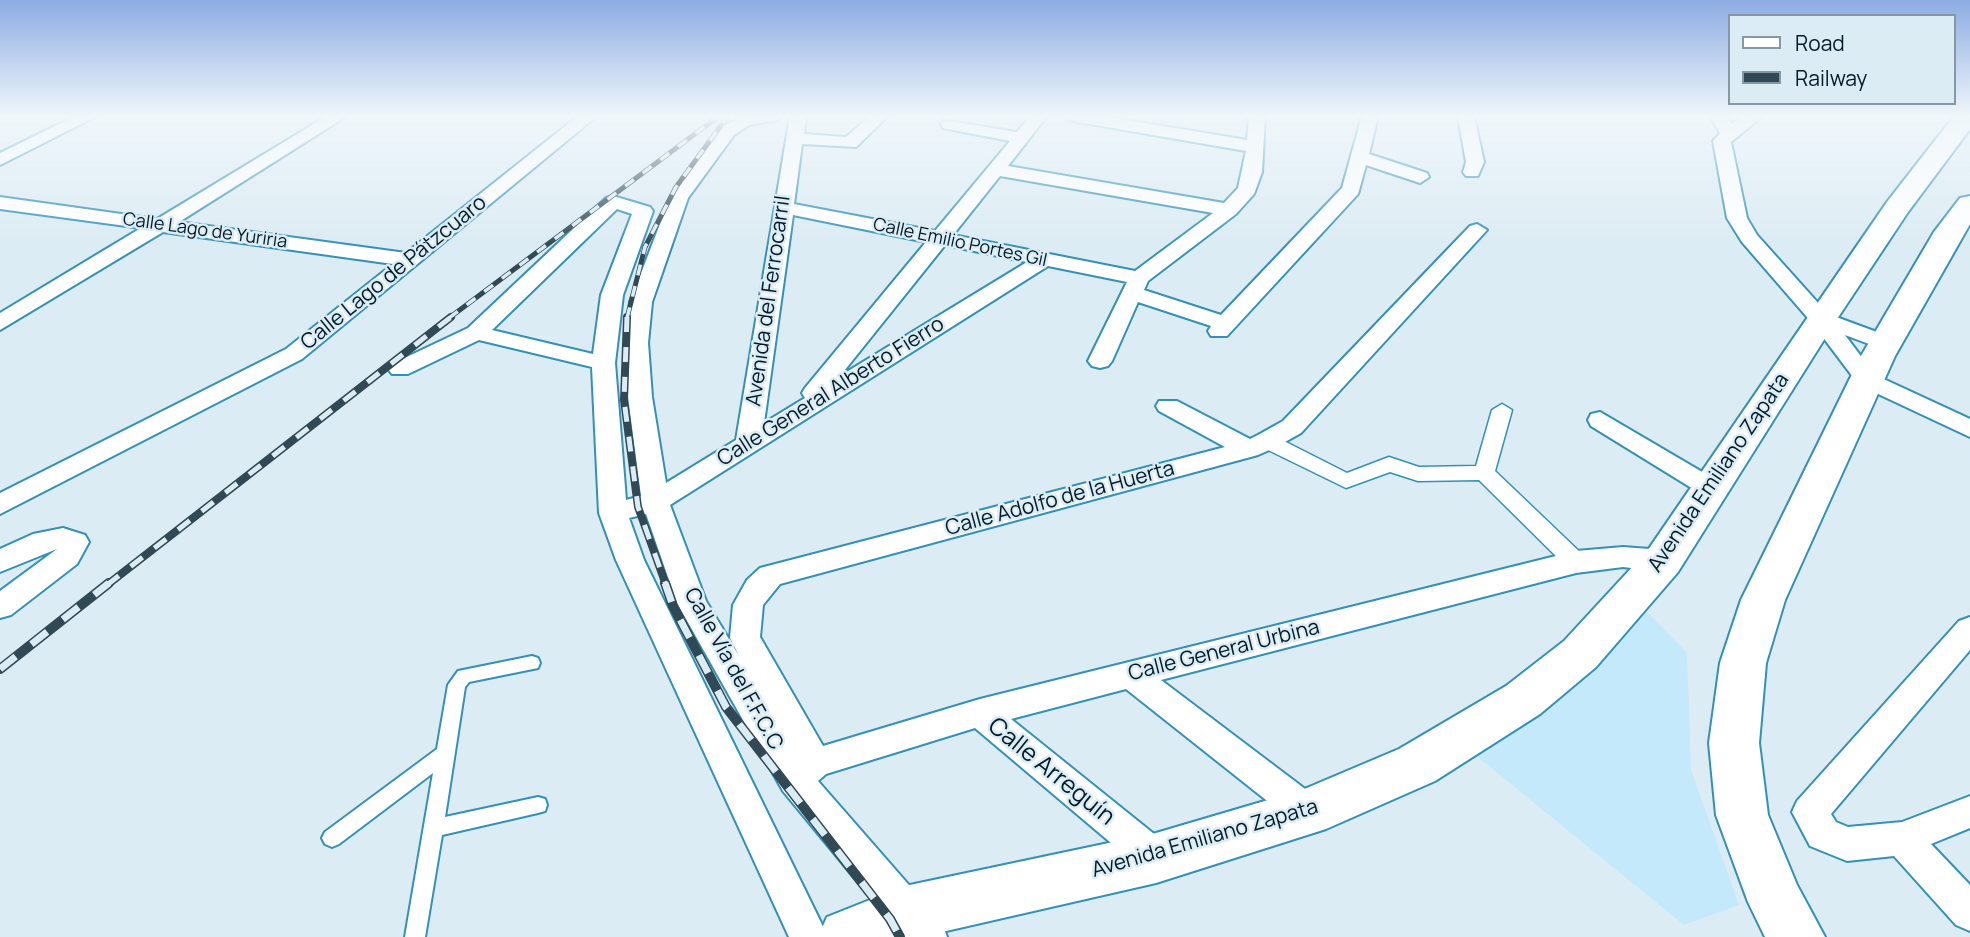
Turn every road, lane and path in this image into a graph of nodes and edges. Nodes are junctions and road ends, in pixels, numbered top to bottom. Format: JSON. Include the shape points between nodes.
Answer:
{"nodes":[{"id":1,"x":268,"y":160,"type":"edge"},
{"id":2,"x":535,"y":160,"type":"edge"},
{"id":3,"x":707,"y":160,"type":"edge"},
{"id":4,"x":790,"y":160,"type":"edge"},
{"id":5,"x":1006,"y":160,"type":"edge"},
{"id":6,"x":1254,"y":160,"type":"edge"},
{"id":7,"x":1360,"y":160,"type":"edge"},
{"id":8,"x":1366,"y":160,"type":"edge"},
{"id":9,"x":1475,"y":160,"type":"edge"},
{"id":10,"x":1726,"y":160,"type":"edge"},
{"id":11,"x":1933,"y":160,"type":"edge"},
{"id":12,"x":998,"y":170,"type":"junction"},
{"id":13,"x":1472,"y":172,"type":"dead end"},
{"id":14,"x":1420,"y":177,"type":"dead end"},
{"id":15,"x":0,"y":203,"type":"edge"},
{"id":16,"x":1970,"y":204,"type":"edge"},
{"id":17,"x":782,"y":207,"type":"junction"},
{"id":18,"x":1229,"y":210,"type":"junction"},
{"id":19,"x":161,"y":225,"type":"junction"},
{"id":20,"x":1477,"y":230,"type":"dead end"},
{"id":21,"x":941,"y":238,"type":"junction"},
{"id":22,"x":410,"y":260,"type":"junction"},
{"id":23,"x":1044,"y":260,"type":"junction"},
{"id":24,"x":1135,"y":286,"type":"junction"},
{"id":25,"x":1821,"y":319,"type":"junction"},
{"id":26,"x":0,"y":323,"type":"edge"},
{"id":27,"x":476,"y":333,"type":"junction"},
{"id":28,"x":1100,"y":361,"type":"dead end"},
{"id":29,"x":1876,"y":362,"type":"junction"},
{"id":30,"x":603,"y":363,"type":"junction"},
{"id":31,"x":400,"y":369,"type":"dead end"},
{"id":32,"x":1167,"y":406,"type":"dead end"},
{"id":33,"x":1502,"y":410,"type":"dead end"},
{"id":34,"x":799,"y":411,"type":"junction"},
{"id":35,"x":1600,"y":420,"type":"dead end"},
{"id":36,"x":1970,"y":429,"type":"edge"},
{"id":37,"x":748,"y":445,"type":"junction"},
{"id":38,"x":1258,"y":445,"type":"junction"},
{"id":39,"x":1484,"y":473,"type":"junction"},
{"id":40,"x":1712,"y":489,"type":"junction"},
{"id":41,"x":655,"y":502,"type":"junction"},
{"id":42,"x":0,"y":505,"type":"edge"},
{"id":43,"x":613,"y":513,"type":"junction"},
{"id":44,"x":0,"y":561,"type":"edge"},
{"id":45,"x":1663,"y":561,"type":"junction"},
{"id":46,"x":1576,"y":562,"type":"junction"},
{"id":47,"x":0,"y":607,"type":"edge"},
{"id":48,"x":1970,"y":629,"type":"edge"},
{"id":49,"x":532,"y":663,"type":"dead end"},
{"id":50,"x":1131,"y":675,"type":"junction"},
{"id":51,"x":979,"y":713,"type":"junction"},
{"id":52,"x":446,"y":753,"type":"junction"},
{"id":53,"x":805,"y":772,"type":"junction"},
{"id":54,"x":538,"y":805,"type":"dead end"},
{"id":55,"x":1308,"y":812,"type":"junction"},
{"id":56,"x":1970,"y":813,"type":"edge"},
{"id":57,"x":433,"y":828,"type":"junction"},
{"id":58,"x":332,"y":838,"type":"dead end"},
{"id":59,"x":1902,"y":839,"type":"junction"},
{"id":60,"x":1156,"y":858,"type":"junction"},
{"id":61,"x":1970,"y":912,"type":"edge"},
{"id":62,"x":917,"y":925,"type":"edge"},
{"id":63,"x":415,"y":937,"type":"edge"},
{"id":64,"x":809,"y":937,"type":"edge"},
{"id":65,"x":847,"y":937,"type":"edge"},
{"id":66,"x":1796,"y":937,"type":"edge"}],
"edges":[{"from":1,"to":19,"type":"street"},
{"from":2,"to":22,"type":"street","name":"Calle Lago de Pátzcuaro"},
{"from":3,"to":41,"type":"street","name":"Calle Vía del F.F.C.C","via":[[679,198],[641,302],[640,397]]},
{"from":4,"to":17,"type":"street","name":"Avenida del Ferrocarril"},
{"from":5,"to":12,"type":"street"},
{"from":6,"to":18,"type":"street","via":[[1247,190]]},
{"from":7,"to":24,"type":"street","name":"Calle Emilio Portes Gil","via":[[1351,190],[1222,328]]},
{"from":8,"to":14,"type":"street"},
{"from":9,"to":13,"type":"street"},
{"from":10,"to":25,"type":"street","via":[[1741,228]]},
{"from":11,"to":25,"type":"main road","name":"Avenida Emiliano Zapata"},
{"from":12,"to":18,"type":"street"},
{"from":12,"to":21,"type":"street"},
{"from":15,"to":19,"type":"street","name":"Calle Lago de Yuriria"},
{"from":16,"to":29,"type":"main road","via":[[1949,232]]},
{"from":17,"to":21,"type":"street","name":"Calle Emilio Portes Gil"},
{"from":17,"to":37,"type":"street","name":"Avenida del Ferrocarril"},
{"from":18,"to":24,"type":"street"},
{"from":19,"to":22,"type":"street","name":"Calle Lago de Yuriria"},
{"from":19,"to":26,"type":"street"},
{"from":20,"to":38,"type":"street","name":"Calle Adolfo de la Huerta","via":[[1292,427]]},
{"from":21,"to":23,"type":"street","name":"Calle Emilio Portes Gil"},
{"from":21,"to":34,"type":"street"},
{"from":22,"to":42,"type":"street","name":"Calle Lago de Pátzcuaro","via":[[294,354]]},
{"from":23,"to":24,"type":"street","name":"Calle Emilio Portes Gil"},
{"from":23,"to":34,"type":"street","name":"Calle General Alberto Fierro"},
{"from":24,"to":28,"type":"street"},
{"from":25,"to":29,"type":"street"},
{"from":25,"to":29,"type":"street"},
{"from":25,"to":40,"type":"main road","name":"Avenida Emiliano Zapata"},
{"from":27,"to":30,"type":"street"},
{"from":27,"to":30,"type":"street","name":"Calle Vía del F.F.C.C","via":[[613,202],[643,211],[612,295]]},
{"from":27,"to":31,"type":"street"},
{"from":29,"to":36,"type":"street"},
{"from":29,"to":66,"type":"main road","via":[[1763,600],[1743,663],[1734,743],[1742,814],[1776,902]]},
{"from":30,"to":43,"type":"street","name":"Calle Vía del F.F.C.C"},
{"from":32,"to":38,"type":"street"},
{"from":33,"to":39,"type":"street"},
{"from":34,"to":37,"type":"street","name":"Calle General Alberto Fierro"},
{"from":35,"to":40,"type":"street"},
{"from":37,"to":41,"type":"street","name":"Calle General Alberto Fierro"},
{"from":38,"to":39,"type":"street","via":[[1346,481],[1389,464],[1418,474]]},
{"from":38,"to":53,"type":"street","name":"Calle Adolfo de la Huerta","via":[[770,576],[748,605],[745,638]]},
{"from":39,"to":46,"type":"street"},
{"from":40,"to":45,"type":"main road","name":"Avenida Emiliano Zapata"},
{"from":41,"to":43,"type":"street","name":"Calle General Alberto Fierro"},
{"from":41,"to":53,"type":"street","name":"Calle Vía del F.F.C.C","via":[[692,603]]},
{"from":43,"to":64,"type":"street","name":"Calle Vía del F.F.C.C","via":[[630,560]]},
{"from":44,"to":47,"type":"street","via":[[43,541],[63,538],[75,542],[67,557]]},
{"from":45,"to":46,"type":"street","name":"Calle General Urbina","via":[[1623,557]]},
{"from":45,"to":55,"type":"main road","name":"Avenida Emiliano Zapata","via":[[1580,654],[1522,700],[1417,765]]},
{"from":46,"to":50,"type":"street","name":"Calle General Urbina"},
{"from":48,"to":59,"type":"street","via":[[1810,812],[1834,841]]},
{"from":49,"to":52,"type":"lane","via":[[459,680]]},
{"from":50,"to":51,"type":"street","name":"Calle General Urbina"},
{"from":50,"to":55,"type":"street"},
{"from":51,"to":53,"type":"street","name":"Calle General Urbina"},
{"from":51,"to":60,"type":"street","name":"Calle Arreguín"},
{"from":52,"to":57,"type":"lane"},
{"from":52,"to":58,"type":"lane"},
{"from":53,"to":62,"type":"street","name":"Calle Vía del F.F.C.C"},
{"from":54,"to":57,"type":"lane"},
{"from":55,"to":60,"type":"main road","name":"Avenida Emiliano Zapata"},
{"from":56,"to":59,"type":"street"},
{"from":57,"to":63,"type":"lane"},
{"from":59,"to":61,"type":"street"},
{"from":60,"to":62,"type":"main road","name":"Avenida Emiliano Zapata"},
{"from":62,"to":65,"type":"main road","name":"Avenida Emiliano Zapata"}]}
